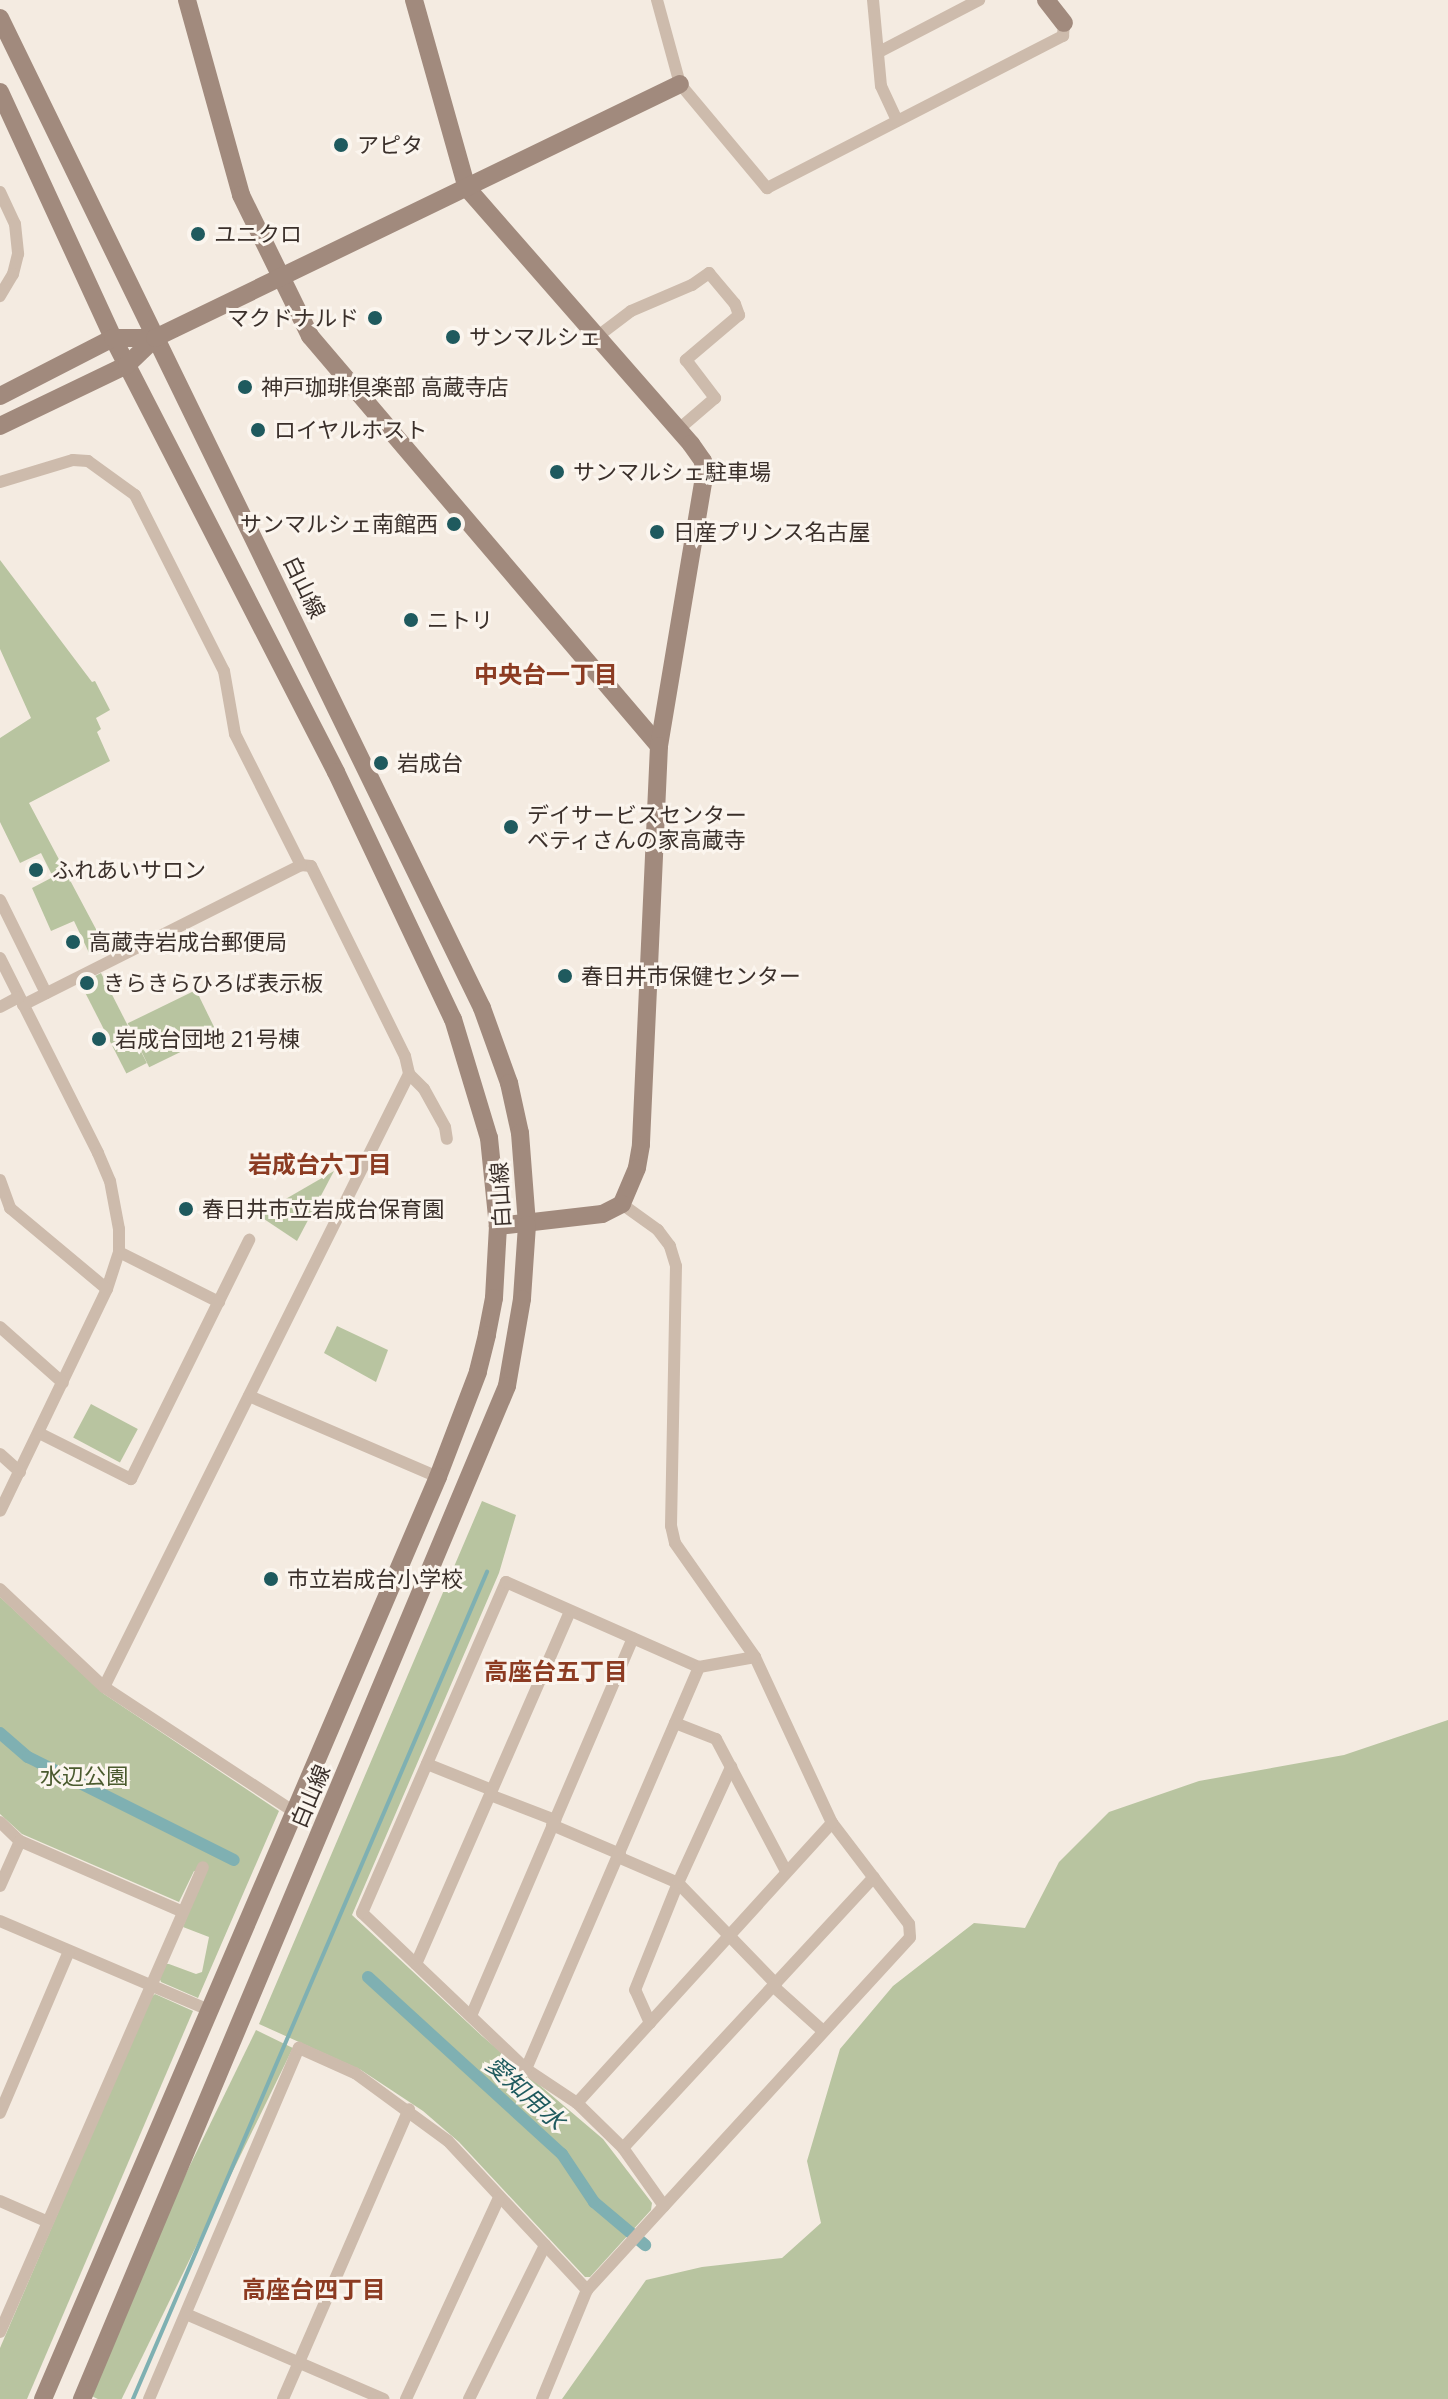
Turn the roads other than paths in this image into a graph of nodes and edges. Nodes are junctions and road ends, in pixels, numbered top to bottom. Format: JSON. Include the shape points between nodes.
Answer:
{"nodes":[{"id":1,"x":187,"y":0,"type":"edge"},
{"id":2,"x":414,"y":0,"type":"edge"},
{"id":3,"x":657,"y":0,"type":"edge"},
{"id":4,"x":873,"y":0,"type":"edge"},
{"id":5,"x":979,"y":0,"type":"edge"},
{"id":6,"x":1046,"y":0,"type":"edge"},
{"id":7,"x":952,"y":6,"type":"edge"},
{"id":8,"x":0,"y":18,"type":"edge"},
{"id":9,"x":1064,"y":23,"type":"joint"},
{"id":10,"x":879,"y":52,"type":"junction"},
{"id":11,"x":680,"y":84,"type":"junction"},
{"id":12,"x":0,"y":92,"type":"edge"},
{"id":13,"x":897,"y":121,"type":"junction"},
{"id":14,"x":467,"y":188,"type":"junction"},
{"id":15,"x":0,"y":192,"type":"edge"},
{"id":16,"x":282,"y":279,"type":"junction"},
{"id":17,"x":0,"y":296,"type":"edge"},
{"id":18,"x":598,"y":336,"type":"junction"},
{"id":19,"x":113,"y":338,"type":"junction"},
{"id":20,"x":155,"y":338,"type":"junction"},
{"id":21,"x":127,"y":365,"type":"junction"},
{"id":22,"x":0,"y":396,"type":"edge"},
{"id":23,"x":0,"y":426,"type":"edge"},
{"id":24,"x":679,"y":429,"type":"junction"},
{"id":25,"x":0,"y":482,"type":"edge"},
{"id":26,"x":659,"y":746,"type":"junction"},
{"id":27,"x":301,"y":865,"type":"junction"},
{"id":28,"x":0,"y":900,"type":"edge"},
{"id":29,"x":0,"y":958,"type":"edge"},
{"id":30,"x":46,"y":993,"type":"junction"},
{"id":31,"x":21,"y":1001,"type":"junction"},
{"id":32,"x":0,"y":1007,"type":"edge"},
{"id":33,"x":409,"y":1074,"type":"junction"},
{"id":34,"x":447,"y":1139,"type":"dead end"},
{"id":35,"x":0,"y":1180,"type":"edge"},
{"id":36,"x":622,"y":1204,"type":"junction"},
{"id":37,"x":5,"y":1211,"type":"edge"},
{"id":38,"x":527,"y":1225,"type":"junction"},
{"id":39,"x":498,"y":1226,"type":"junction"},
{"id":40,"x":249,"y":1240,"type":"dead end"},
{"id":41,"x":119,"y":1252,"type":"junction"},
{"id":42,"x":107,"y":1289,"type":"junction"},
{"id":43,"x":219,"y":1302,"type":"junction"},
{"id":44,"x":0,"y":1327,"type":"edge"},
{"id":45,"x":63,"y":1383,"type":"junction"},
{"id":46,"x":249,"y":1396,"type":"junction"},
{"id":47,"x":39,"y":1433,"type":"junction"},
{"id":48,"x":0,"y":1454,"type":"edge"},
{"id":49,"x":20,"y":1472,"type":"junction"},
{"id":50,"x":438,"y":1477,"type":"junction"},
{"id":51,"x":0,"y":1511,"type":"edge"},
{"id":52,"x":0,"y":1589,"type":"edge"},
{"id":53,"x":570,"y":1611,"type":"junction"},
{"id":54,"x":633,"y":1638,"type":"junction"},
{"id":55,"x":755,"y":1657,"type":"junction"},
{"id":56,"x":699,"y":1667,"type":"junction"},
{"id":57,"x":104,"y":1687,"type":"junction"},
{"id":58,"x":675,"y":1723,"type":"junction"},
{"id":59,"x":427,"y":1764,"type":"junction"},
{"id":60,"x":731,"y":1767,"type":"junction"},
{"id":61,"x":491,"y":1793,"type":"junction"},
{"id":62,"x":297,"y":1814,"type":"junction"},
{"id":63,"x":0,"y":1822,"type":"edge"},
{"id":64,"x":554,"y":1823,"type":"junction"},
{"id":65,"x":832,"y":1823,"type":"junction"},
{"id":66,"x":20,"y":1841,"type":"junction"},
{"id":67,"x":619,"y":1855,"type":"junction"},
{"id":68,"x":203,"y":1867,"type":"dead end"},
{"id":69,"x":786,"y":1871,"type":"junction"},
{"id":70,"x":874,"y":1877,"type":"junction"},
{"id":71,"x":678,"y":1883,"type":"junction"},
{"id":72,"x":0,"y":1886,"type":"edge"},
{"id":73,"x":181,"y":1911,"type":"junction"},
{"id":74,"x":0,"y":1921,"type":"edge"},
{"id":75,"x":727,"y":1936,"type":"junction"},
{"id":76,"x":69,"y":1951,"type":"junction"},
{"id":77,"x":416,"y":1964,"type":"junction"},
{"id":78,"x":151,"y":1985,"type":"junction"},
{"id":79,"x":774,"y":1985,"type":"junction"},
{"id":80,"x":211,"y":2011,"type":"junction"},
{"id":81,"x":471,"y":2016,"type":"junction"},
{"id":82,"x":650,"y":2023,"type":"junction"},
{"id":83,"x":823,"y":2031,"type":"junction"},
{"id":84,"x":526,"y":2069,"type":"junction"},
{"id":85,"x":577,"y":2103,"type":"junction"},
{"id":86,"x":409,"y":2109,"type":"junction"},
{"id":87,"x":0,"y":2113,"type":"edge"},
{"id":88,"x":623,"y":2148,"type":"junction"},
{"id":89,"x":499,"y":2198,"type":"junction"},
{"id":90,"x":0,"y":2201,"type":"edge"},
{"id":91,"x":664,"y":2206,"type":"junction"},
{"id":92,"x":48,"y":2222,"type":"junction"},
{"id":93,"x":545,"y":2245,"type":"junction"},
{"id":94,"x":587,"y":2290,"type":"junction"},
{"id":95,"x":186,"y":2314,"type":"junction"},
{"id":96,"x":0,"y":2332,"type":"edge"},
{"id":97,"x":299,"y":2363,"type":"junction"},
{"id":98,"x":43,"y":2399,"type":"edge"},
{"id":99,"x":82,"y":2399,"type":"edge"},
{"id":100,"x":149,"y":2399,"type":"edge"},
{"id":101,"x":283,"y":2399,"type":"edge"},
{"id":102,"x":383,"y":2399,"type":"edge"},
{"id":103,"x":406,"y":2399,"type":"edge"},
{"id":104,"x":469,"y":2399,"type":"edge"},
{"id":105,"x":542,"y":2399,"type":"edge"}],
"edges":[{"from":1,"to":16,"type":"street","via":[[241,195]]},
{"from":2,"to":14,"type":"street"},
{"from":3,"to":11,"type":"street"},
{"from":4,"to":10,"type":"street"},
{"from":5,"to":7,"type":"street"},
{"from":6,"to":9,"type":"street"},
{"from":7,"to":10,"type":"street"},
{"from":8,"to":20,"type":"street","name":"白山線"},
{"from":9,"to":13,"type":"street","via":[[1063,36]]},
{"from":10,"to":13,"type":"street","via":[[881,86]]},
{"from":11,"to":13,"type":"street","via":[[767,188]]},
{"from":11,"to":14,"type":"street"},
{"from":12,"to":19,"type":"street","name":"白山線"},
{"from":14,"to":16,"type":"street"},
{"from":14,"to":18,"type":"street"},
{"from":15,"to":17,"type":"street","via":[[15,224],[18,254]]},
{"from":16,"to":20,"type":"street"},
{"from":16,"to":26,"type":"street","via":[[310,336]]},
{"from":18,"to":24,"type":"street"},
{"from":18,"to":24,"type":"street","via":[[631,311],[709,273],[739,315],[686,360],[715,398]]},
{"from":19,"to":20,"type":"street"},
{"from":19,"to":21,"type":"street","name":"白山線"},
{"from":19,"to":22,"type":"street"},
{"from":20,"to":21,"type":"street"},
{"from":20,"to":38,"type":"street","name":"白山線","via":[[482,1008],[509,1083],[520,1133]]},
{"from":21,"to":23,"type":"street"},
{"from":21,"to":39,"type":"street","name":"白山線","via":[[336,772],[453,1019],[489,1138]]},
{"from":24,"to":26,"type":"street","via":[[703,461],[704,477]]},
{"from":25,"to":27,"type":"street","via":[[73,460],[88,461],[135,495],[224,671],[235,734]]},
{"from":26,"to":36,"type":"street","via":[[641,1145]]},
{"from":27,"to":30,"type":"street"},
{"from":27,"to":33,"type":"street","via":[[311,866],[405,1056]]},
{"from":28,"to":30,"type":"street"},
{"from":29,"to":31,"type":"street"},
{"from":30,"to":31,"type":"street"},
{"from":31,"to":32,"type":"street"},
{"from":31,"to":41,"type":"street","via":[[110,1181]]},
{"from":33,"to":34,"type":"street","via":[[424,1089]]},
{"from":33,"to":46,"type":"street"},
{"from":35,"to":37,"type":"street"},
{"from":36,"to":38,"type":"street","via":[[602,1214]]},
{"from":36,"to":55,"type":"street","via":[[658,1230],[676,1266],[671,1526],[675,1543]]},
{"from":37,"to":42,"type":"street"},
{"from":38,"to":39,"type":"street"},
{"from":38,"to":99,"type":"street","name":"白山線","via":[[522,1299],[507,1386]]},
{"from":39,"to":50,"type":"street","name":"白山線","via":[[487,1335]]},
{"from":40,"to":43,"type":"street"},
{"from":41,"to":42,"type":"street"},
{"from":41,"to":43,"type":"street"},
{"from":42,"to":45,"type":"street"},
{"from":43,"to":47,"type":"street","via":[[131,1479]]},
{"from":44,"to":45,"type":"street"},
{"from":45,"to":47,"type":"street"},
{"from":46,"to":50,"type":"street"},
{"from":46,"to":57,"type":"street"},
{"from":47,"to":49,"type":"street"},
{"from":48,"to":49,"type":"street"},
{"from":49,"to":51,"type":"street"},
{"from":50,"to":62,"type":"street","name":"白山線"},
{"from":52,"to":57,"type":"street"},
{"from":53,"to":54,"type":"street"},
{"from":53,"to":59,"type":"street","via":[[506,1582]]},
{"from":53,"to":61,"type":"street"},
{"from":54,"to":56,"type":"street"},
{"from":54,"to":64,"type":"street"},
{"from":55,"to":56,"type":"street"},
{"from":55,"to":65,"type":"street"},
{"from":56,"to":58,"type":"street"},
{"from":57,"to":62,"type":"street"},
{"from":58,"to":60,"type":"street","via":[[716,1739]]},
{"from":58,"to":67,"type":"street"},
{"from":59,"to":61,"type":"street"},
{"from":59,"to":77,"type":"street","via":[[362,1913]]},
{"from":60,"to":69,"type":"street"},
{"from":60,"to":71,"type":"street"},
{"from":61,"to":64,"type":"street"},
{"from":61,"to":77,"type":"street"},
{"from":62,"to":80,"type":"street","name":"白山線"},
{"from":63,"to":66,"type":"street"},
{"from":64,"to":67,"type":"street"},
{"from":64,"to":81,"type":"street"},
{"from":65,"to":69,"type":"street"},
{"from":65,"to":70,"type":"street"},
{"from":66,"to":72,"type":"street"},
{"from":66,"to":73,"type":"street"},
{"from":67,"to":71,"type":"street"},
{"from":67,"to":84,"type":"street"},
{"from":68,"to":73,"type":"street"},
{"from":69,"to":75,"type":"street"},
{"from":70,"to":79,"type":"street"},
{"from":70,"to":83,"type":"street","via":[[909,1924],[910,1937]]},
{"from":71,"to":75,"type":"street"},
{"from":71,"to":82,"type":"street","via":[[635,1990]]},
{"from":73,"to":78,"type":"street"},
{"from":74,"to":76,"type":"street"},
{"from":75,"to":79,"type":"street"},
{"from":75,"to":82,"type":"street"},
{"from":76,"to":78,"type":"street"},
{"from":76,"to":87,"type":"street"},
{"from":77,"to":81,"type":"street"},
{"from":78,"to":80,"type":"street"},
{"from":78,"to":92,"type":"street"},
{"from":79,"to":83,"type":"street"},
{"from":79,"to":88,"type":"street"},
{"from":80,"to":98,"type":"street","name":"白山線"},
{"from":81,"to":84,"type":"street"},
{"from":82,"to":85,"type":"street"},
{"from":83,"to":91,"type":"street"},
{"from":84,"to":85,"type":"street"},
{"from":85,"to":88,"type":"street"},
{"from":86,"to":89,"type":"street","via":[[448,2141]]},
{"from":86,"to":95,"type":"street","via":[[355,2073],[299,2048]]},
{"from":86,"to":97,"type":"street"},
{"from":88,"to":91,"type":"street"},
{"from":89,"to":93,"type":"street"},
{"from":89,"to":103,"type":"street"},
{"from":90,"to":92,"type":"street"},
{"from":91,"to":94,"type":"street"},
{"from":92,"to":96,"type":"street"},
{"from":93,"to":94,"type":"street"},
{"from":93,"to":104,"type":"street"},
{"from":94,"to":105,"type":"street"},
{"from":95,"to":97,"type":"street"},
{"from":95,"to":100,"type":"street"},
{"from":97,"to":101,"type":"street"},
{"from":97,"to":102,"type":"street"}]}
